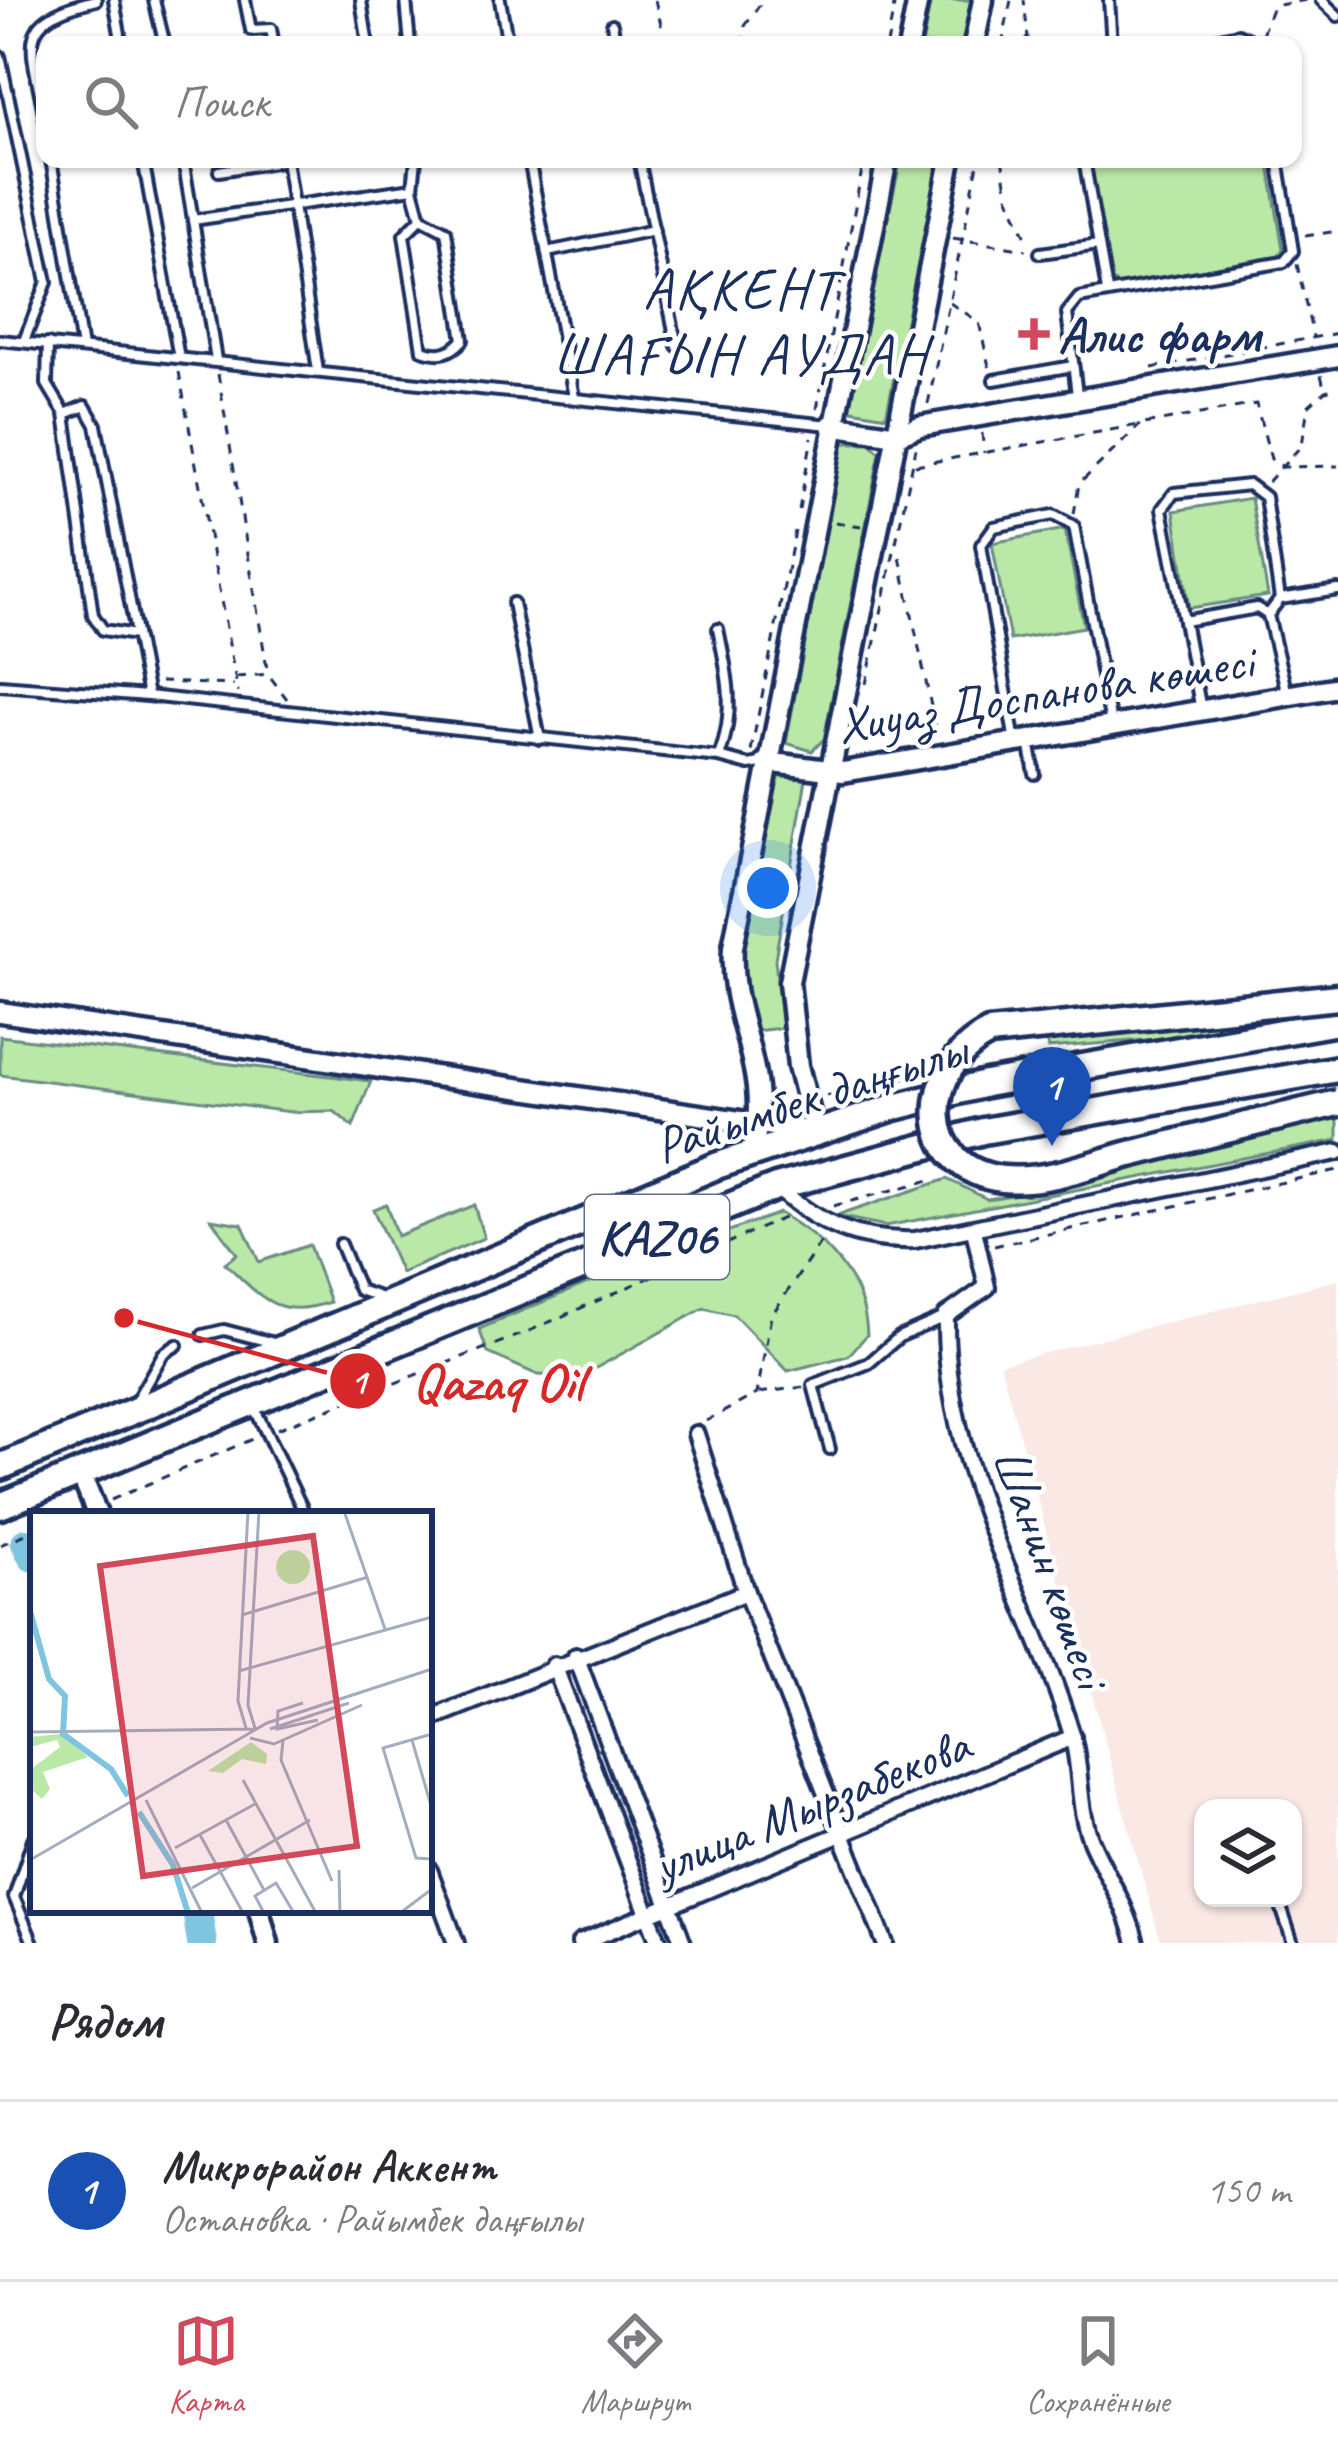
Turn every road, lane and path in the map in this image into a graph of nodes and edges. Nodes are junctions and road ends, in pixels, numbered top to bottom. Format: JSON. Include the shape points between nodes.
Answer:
{"nodes":[{"id":1,"x":96,"y":0,"type":"edge"},
{"id":2,"x":114,"y":0,"type":"edge"},
{"id":3,"x":154,"y":0,"type":"edge"},
{"id":4,"x":245,"y":0,"type":"edge"},
{"id":5,"x":361,"y":0,"type":"edge"},
{"id":6,"x":406,"y":0,"type":"edge"},
{"id":7,"x":500,"y":0,"type":"edge"},
{"id":8,"x":655,"y":0,"type":"edge"},
{"id":9,"x":763,"y":0,"type":"edge"},
{"id":10,"x":895,"y":0,"type":"edge"},
{"id":11,"x":918,"y":0,"type":"edge"},
{"id":12,"x":983,"y":0,"type":"edge"},
{"id":13,"x":1011,"y":0,"type":"edge"},
{"id":14,"x":1024,"y":0,"type":"edge"},
{"id":15,"x":1109,"y":0,"type":"edge"},
{"id":16,"x":1307,"y":0,"type":"edge"},
{"id":17,"x":1321,"y":0,"type":"edge"},
{"id":18,"x":1338,"y":16,"type":"edge"},
{"id":19,"x":612,"y":24,"type":"dead end"},
{"id":20,"x":120,"y":36,"type":"edge"},
{"id":21,"x":163,"y":36,"type":"edge"},
{"id":22,"x":273,"y":36,"type":"edge"},
{"id":23,"x":367,"y":36,"type":"edge"},
{"id":24,"x":409,"y":36,"type":"edge"},
{"id":25,"x":506,"y":36,"type":"edge"},
{"id":26,"x":614,"y":36,"type":"edge"},
{"id":27,"x":664,"y":36,"type":"edge"},
{"id":28,"x":744,"y":36,"type":"edge"},
{"id":29,"x":888,"y":36,"type":"edge"},
{"id":30,"x":911,"y":36,"type":"edge"},
{"id":31,"x":976,"y":36,"type":"edge"},
{"id":32,"x":1006,"y":36,"type":"edge"},
{"id":33,"x":1028,"y":36,"type":"edge"},
{"id":34,"x":1111,"y":36,"type":"edge"},
{"id":35,"x":1262,"y":36,"type":"edge"},
{"id":36,"x":0,"y":56,"type":"edge"},
{"id":37,"x":36,"y":65,"type":"edge"},
{"id":38,"x":52,"y":168,"type":"edge"},
{"id":39,"x":145,"y":168,"type":"edge"},
{"id":40,"x":184,"y":168,"type":"edge"},
{"id":41,"x":236,"y":168,"type":"edge"},
{"id":42,"x":288,"y":168,"type":"edge"},
{"id":43,"x":415,"y":168,"type":"edge"},
{"id":44,"x":532,"y":168,"type":"edge"},
{"id":45,"x":641,"y":168,"type":"edge"},
{"id":46,"x":862,"y":168,"type":"edge"},
{"id":47,"x":885,"y":168,"type":"edge"},
{"id":48,"x":950,"y":168,"type":"edge"},
{"id":49,"x":977,"y":168,"type":"edge"},
{"id":50,"x":1004,"y":168,"type":"edge"},
{"id":51,"x":1086,"y":168,"type":"edge"},
{"id":52,"x":1279,"y":168,"type":"edge"},
{"id":53,"x":219,"y":171,"type":"dead end"},
{"id":54,"x":413,"y":188,"type":"junction"},
{"id":55,"x":294,"y":205,"type":"junction"},
{"id":56,"x":421,"y":218,"type":"junction"},
{"id":57,"x":193,"y":220,"type":"junction"},
{"id":58,"x":654,"y":230,"type":"junction"},
{"id":59,"x":1338,"y":231,"type":"edge"},
{"id":60,"x":936,"y":236,"type":"junction"},
{"id":61,"x":1291,"y":238,"type":"junction"},
{"id":62,"x":963,"y":240,"type":"junction"},
{"id":63,"x":1099,"y":245,"type":"junction"},
{"id":64,"x":1293,"y":251,"type":"junction"},
{"id":65,"x":547,"y":252,"type":"junction"},
{"id":66,"x":1040,"y":253,"type":"junction"},
{"id":67,"x":1107,"y":291,"type":"junction"},
{"id":68,"x":950,"y":303,"type":"junction"},
{"id":69,"x":0,"y":340,"type":"edge"},
{"id":70,"x":24,"y":341,"type":"junction"},
{"id":71,"x":48,"y":344,"type":"junction"},
{"id":72,"x":676,"y":346,"type":"dead end"},
{"id":73,"x":82,"y":348,"type":"junction"},
{"id":74,"x":1328,"y":357,"type":"edge"},
{"id":75,"x":179,"y":358,"type":"junction"},
{"id":76,"x":216,"y":360,"type":"junction"},
{"id":77,"x":1073,"y":366,"type":"junction"},
{"id":78,"x":318,"y":371,"type":"junction"},
{"id":79,"x":993,"y":381,"type":"joint"},
{"id":80,"x":1338,"y":388,"type":"edge"},
{"id":81,"x":574,"y":398,"type":"junction"},
{"id":82,"x":1077,"y":403,"type":"junction"},
{"id":83,"x":65,"y":414,"type":"junction"},
{"id":84,"x":980,"y":417,"type":"junction"},
{"id":85,"x":1141,"y":425,"type":"junction"},
{"id":86,"x":920,"y":426,"type":"junction"},
{"id":87,"x":822,"y":427,"type":"junction"},
{"id":88,"x":897,"y":435,"type":"junction"},
{"id":89,"x":984,"y":454,"type":"junction"},
{"id":90,"x":913,"y":465,"type":"junction"},
{"id":91,"x":1338,"y":466,"type":"edge"},
{"id":92,"x":1283,"y":467,"type":"junction"},
{"id":93,"x":1258,"y":492,"type":"junction"},
{"id":94,"x":813,"y":519,"type":"junction"},
{"id":95,"x":1070,"y":521,"type":"junction"},
{"id":96,"x":879,"y":528,"type":"junction"},
{"id":97,"x":902,"y":531,"type":"junction"},
{"id":98,"x":897,"y":555,"type":"junction"},
{"id":99,"x":1338,"y":590,"type":"edge"},
{"id":100,"x":1280,"y":599,"type":"junction"},
{"id":101,"x":513,"y":603,"type":"dead end"},
{"id":102,"x":1268,"y":615,"type":"junction"},
{"id":103,"x":1184,"y":621,"type":"junction"},
{"id":104,"x":718,"y":629,"type":"dead end"},
{"id":105,"x":136,"y":635,"type":"junction"},
{"id":106,"x":268,"y":674,"type":"junction"},
{"id":107,"x":236,"y":677,"type":"junction"},
{"id":108,"x":146,"y":682,"type":"junction"},
{"id":109,"x":0,"y":685,"type":"edge"},
{"id":110,"x":237,"y":685,"type":"junction"},
{"id":111,"x":865,"y":687,"type":"dead end"},
{"id":112,"x":1338,"y":687,"type":"edge"},
{"id":113,"x":148,"y":696,"type":"junction"},
{"id":114,"x":1287,"y":696,"type":"junction"},
{"id":115,"x":239,"y":706,"type":"junction"},
{"id":116,"x":1201,"y":710,"type":"junction"},
{"id":117,"x":296,"y":712,"type":"junction"},
{"id":118,"x":1112,"y":725,"type":"junction"},
{"id":119,"x":540,"y":739,"type":"junction"},
{"id":120,"x":1022,"y":741,"type":"junction"},
{"id":121,"x":941,"y":754,"type":"junction"},
{"id":122,"x":718,"y":757,"type":"junction"},
{"id":123,"x":758,"y":763,"type":"junction"},
{"id":124,"x":833,"y":773,"type":"junction"},
{"id":125,"x":1035,"y":774,"type":"dead end"},
{"id":126,"x":1338,"y":997,"type":"edge"},
{"id":127,"x":0,"y":1012,"type":"edge"},
{"id":128,"x":1338,"y":1022,"type":"edge"},
{"id":129,"x":799,"y":1066,"type":"junction"},
{"id":130,"x":1338,"y":1069,"type":"edge"},
{"id":131,"x":758,"y":1070,"type":"junction"},
{"id":132,"x":907,"y":1077,"type":"dead end"},
{"id":133,"x":807,"y":1100,"type":"junction"},
{"id":134,"x":1338,"y":1102,"type":"edge"},
{"id":135,"x":760,"y":1123,"type":"junction"},
{"id":136,"x":814,"y":1132,"type":"junction"},
{"id":137,"x":1338,"y":1152,"type":"edge"},
{"id":138,"x":752,"y":1154,"type":"junction"},
{"id":139,"x":1338,"y":1170,"type":"edge"},
{"id":140,"x":930,"y":1180,"type":"dead end"},
{"id":141,"x":776,"y":1187,"type":"junction"},
{"id":142,"x":802,"y":1210,"type":"junction"},
{"id":143,"x":831,"y":1228,"type":"junction"},
{"id":144,"x":974,"y":1230,"type":"junction"},
{"id":145,"x":340,"y":1244,"type":"dead end"},
{"id":146,"x":981,"y":1249,"type":"junction"},
{"id":147,"x":397,"y":1304,"type":"junction"},
{"id":148,"x":946,"y":1316,"type":"junction"},
{"id":149,"x":203,"y":1335,"type":"dead end"},
{"id":150,"x":177,"y":1346,"type":"dead end"},
{"id":151,"x":293,"y":1348,"type":"junction"},
{"id":152,"x":813,"y":1385,"type":"junction"},
{"id":153,"x":757,"y":1394,"type":"junction"},
{"id":154,"x":253,"y":1405,"type":"junction"},
{"id":155,"x":126,"y":1417,"type":"junction"},
{"id":156,"x":264,"y":1434,"type":"junction"},
{"id":157,"x":695,"y":1434,"type":"joint"},
{"id":158,"x":830,"y":1449,"type":"dead end"},
{"id":159,"x":0,"y":1467,"type":"edge"},
{"id":160,"x":81,"y":1474,"type":"junction"},
{"id":161,"x":0,"y":1506,"type":"edge"},
{"id":162,"x":96,"y":1510,"type":"edge"},
{"id":163,"x":303,"y":1511,"type":"edge"},
{"id":164,"x":30,"y":1532,"type":"edge"},
{"id":165,"x":0,"y":1544,"type":"edge"},
{"id":166,"x":746,"y":1592,"type":"junction"},
{"id":167,"x":576,"y":1657,"type":"junction"},
{"id":168,"x":554,"y":1665,"type":"junction"},
{"id":169,"x":432,"y":1718,"type":"edge"},
{"id":170,"x":1072,"y":1737,"type":"junction"},
{"id":171,"x":843,"y":1835,"type":"junction"},
{"id":172,"x":30,"y":1848,"type":"edge"},
{"id":173,"x":432,"y":1878,"type":"edge"},
{"id":174,"x":670,"y":1906,"type":"junction"},
{"id":175,"x":1281,"y":1907,"type":"edge"},
{"id":176,"x":260,"y":1913,"type":"edge"},
{"id":177,"x":648,"y":1914,"type":"junction"},
{"id":178,"x":33,"y":1943,"type":"edge"},
{"id":179,"x":268,"y":1943,"type":"edge"},
{"id":180,"x":456,"y":1943,"type":"edge"},
{"id":181,"x":580,"y":1943,"type":"edge"},
{"id":182,"x":658,"y":1943,"type":"edge"},
{"id":183,"x":683,"y":1943,"type":"edge"},
{"id":184,"x":885,"y":1943,"type":"edge"},
{"id":185,"x":1136,"y":1943,"type":"edge"},
{"id":186,"x":1293,"y":1943,"type":"edge"}],
"edges":[{"from":1,"to":37,"type":"lane","via":[[53,10],[35,26]]},
{"from":2,"to":20,"type":"lane"},
{"from":3,"to":21,"type":"lane"},
{"from":4,"to":22,"type":"lane","via":[[251,30],[272,29]]},
{"from":5,"to":23,"type":"lane"},
{"from":6,"to":24,"type":"lane"},
{"from":7,"to":25,"type":"lane"},
{"from":8,"to":27,"type":"path"},
{"from":9,"to":28,"type":"path"},
{"from":10,"to":29,"type":"path"},
{"from":11,"to":30,"type":"street"},
{"from":12,"to":31,"type":"street"},
{"from":13,"to":32,"type":"path"},
{"from":14,"to":33,"type":"path"},
{"from":15,"to":34,"type":"lane"},
{"from":16,"to":35,"type":"path","via":[[1274,6]]},
{"from":17,"to":18,"type":"lane"},
{"from":19,"to":26,"type":"lane"},
{"from":36,"to":70,"type":"lane","via":[[47,282]]},
{"from":38,"to":73,"type":"lane"},
{"from":39,"to":75,"type":"lane"},
{"from":40,"to":57,"type":"lane"},
{"from":41,"to":53,"type":"lane"},
{"from":42,"to":55,"type":"lane"},
{"from":43,"to":54,"type":"lane"},
{"from":44,"to":65,"type":"lane"},
{"from":45,"to":58,"type":"lane"},
{"from":46,"to":87,"type":"path"},
{"from":47,"to":87,"type":"street"},
{"from":48,"to":60,"type":"street"},
{"from":49,"to":62,"type":"path"},
{"from":50,"to":66,"type":"path","via":[[1019,227]]},
{"from":51,"to":63,"type":"lane"},
{"from":52,"to":61,"type":"lane"},
{"from":54,"to":55,"type":"lane"},
{"from":54,"to":56,"type":"lane"},
{"from":55,"to":57,"type":"lane"},
{"from":55,"to":78,"type":"lane"},
{"from":56,"to":56,"type":"lane","via":[[446,230],[463,340],[436,355],[422,350],[404,235]]},
{"from":57,"to":76,"type":"lane"},
{"from":58,"to":65,"type":"lane"},
{"from":58,"to":72,"type":"lane"},
{"from":59,"to":61,"type":"path"},
{"from":60,"to":62,"type":"path"},
{"from":60,"to":88,"type":"street"},
{"from":61,"to":64,"type":"lane"},
{"from":62,"to":66,"type":"path"},
{"from":62,"to":68,"type":"path"},
{"from":63,"to":66,"type":"lane"},
{"from":63,"to":67,"type":"lane"},
{"from":64,"to":67,"type":"lane","via":[[1284,262]]},
{"from":64,"to":74,"type":"path"},
{"from":65,"to":81,"type":"lane"},
{"from":67,"to":77,"type":"lane","via":[[1079,298],[1067,313]]},
{"from":68,"to":79,"type":"path","via":[[979,322]]},
{"from":68,"to":86,"type":"path"},
{"from":69,"to":70,"type":"lane"},
{"from":70,"to":71,"type":"lane"},
{"from":71,"to":73,"type":"lane"},
{"from":71,"to":83,"type":"lane","via":[[47,384]]},
{"from":73,"to":75,"type":"lane"},
{"from":74,"to":82,"type":"street"},
{"from":75,"to":76,"type":"lane"},
{"from":75,"to":107,"type":"path"},
{"from":76,"to":78,"type":"lane"},
{"from":76,"to":106,"type":"path"},
{"from":77,"to":79,"type":"lane"},
{"from":77,"to":82,"type":"lane"},
{"from":78,"to":81,"type":"lane"},
{"from":80,"to":92,"type":"path","via":[[1308,406],[1302,445]]},
{"from":81,"to":87,"type":"lane"},
{"from":82,"to":84,"type":"street"},
{"from":83,"to":105,"type":"lane","via":[[93,615],[103,630]]},
{"from":83,"to":105,"type":"lane","via":[[92,411]]},
{"from":84,"to":86,"type":"street"},
{"from":84,"to":89,"type":"path"},
{"from":85,"to":89,"type":"path"},
{"from":85,"to":92,"type":"path","via":[[1256,404],[1266,450]]},
{"from":85,"to":95,"type":"path","via":[[1079,484]]},
{"from":86,"to":88,"type":"street"},
{"from":86,"to":90,"type":"path"},
{"from":87,"to":88,"type":"street"},
{"from":87,"to":94,"type":"street"},
{"from":87,"to":123,"type":"path"},
{"from":88,"to":96,"type":"street"},
{"from":89,"to":90,"type":"path"},
{"from":90,"to":97,"type":"path"},
{"from":91,"to":92,"type":"path"},
{"from":92,"to":93,"type":"path"},
{"from":93,"to":100,"type":"lane","via":[[1265,496]]},
{"from":93,"to":103,"type":"lane","via":[[1249,485],[1174,493],[1162,509]]},
{"from":94,"to":96,"type":"path"},
{"from":94,"to":123,"type":"street"},
{"from":95,"to":118,"type":"lane"},
{"from":95,"to":120,"type":"lane","via":[[1053,515],[994,527],[981,545]]},
{"from":96,"to":97,"type":"path"},
{"from":96,"to":124,"type":"street"},
{"from":97,"to":98,"type":"path"},
{"from":98,"to":111,"type":"path"},
{"from":98,"to":121,"type":"path"},
{"from":99,"to":100,"type":"lane"},
{"from":100,"to":102,"type":"lane"},
{"from":101,"to":119,"type":"lane"},
{"from":102,"to":103,"type":"lane","via":[[1257,608]]},
{"from":102,"to":114,"type":"lane"},
{"from":103,"to":116,"type":"lane"},
{"from":104,"to":122,"type":"lane","via":[[732,693]]},
{"from":105,"to":108,"type":"lane"},
{"from":106,"to":107,"type":"path"},
{"from":106,"to":117,"type":"path"},
{"from":107,"to":110,"type":"path"},
{"from":108,"to":110,"type":"path"},
{"from":108,"to":113,"type":"lane"},
{"from":109,"to":113,"type":"lane"},
{"from":110,"to":115,"type":"path"},
{"from":112,"to":114,"type":"street","name":"Хиуаз Доспанова көшесі"},
{"from":113,"to":115,"type":"lane"},
{"from":114,"to":116,"type":"street","name":"Хиуаз Доспанова көшесі"},
{"from":115,"to":117,"type":"lane"},
{"from":116,"to":118,"type":"street","name":"Хиуаз Доспанова көшесі"},
{"from":117,"to":119,"type":"lane"},
{"from":118,"to":120,"type":"street","name":"Хиуаз Доспанова көшесі"},
{"from":119,"to":122,"type":"lane"},
{"from":120,"to":121,"type":"street","name":"Хиуаз Доспанова көшесі"},
{"from":120,"to":125,"type":"lane"},
{"from":121,"to":124,"type":"street","name":"Хиуаз Доспанова көшесі"},
{"from":122,"to":123,"type":"lane"},
{"from":123,"to":124,"type":"street","name":"Хиуаз Доспанова көшесі"},
{"from":123,"to":131,"type":"street","via":[[731,974]]},
{"from":124,"to":129,"type":"street","via":[[789,982]]},
{"from":126,"to":134,"type":"highway","bridge":true,"via":[[989,1033],[948,1066],[937,1105],[951,1151],[975,1171],[1010,1179]]},
{"from":127,"to":135,"type":"street"},
{"from":128,"to":136,"type":"highway","name":"Райымбек даңғылы","number":"KАZ06","via":[[986,1084]]},
{"from":129,"to":131,"type":"street"},
{"from":129,"to":133,"type":"street"},
{"from":130,"to":141,"type":"highway","name":"Райымбек даңғылы","number":"KАZ06","via":[[983,1131]]},
{"from":131,"to":135,"type":"street"},
{"from":132,"to":133,"type":"path"},
{"from":133,"to":136,"type":"street"},
{"from":135,"to":136,"type":"street"},
{"from":135,"to":138,"type":"street"},
{"from":136,"to":138,"type":"highway","name":"Райымбек даңғылы","number":"KАZ06"},
{"from":137,"to":144,"type":"street"},
{"from":138,"to":147,"type":"highway","name":"Райымбек даңғылы","number":"KАZ06"},
{"from":139,"to":146,"type":"path"},
{"from":140,"to":142,"type":"path"},
{"from":141,"to":142,"type":"street"},
{"from":141,"to":154,"type":"highway","name":"Райымбек даңғылы","number":"KАZ06"},
{"from":142,"to":143,"type":"street"},
{"from":142,"to":156,"type":"path","via":[[526,1332]]},
{"from":143,"to":144,"type":"street","via":[[873,1241]]},
{"from":143,"to":153,"type":"path","via":[[771,1316]]},
{"from":144,"to":146,"type":"street"},
{"from":145,"to":147,"type":"lane","via":[[358,1290]]},
{"from":146,"to":148,"type":"street","via":[[987,1287]]},
{"from":147,"to":151,"type":"highway","name":"Райымбек даңғылы","number":"KАZ06"},
{"from":148,"to":152,"type":"lane"},
{"from":148,"to":170,"type":"street","name":"Шанин көшесі","via":[[980,1510]]},
{"from":149,"to":151,"type":"lane","via":[[224,1330]]},
{"from":150,"to":155,"type":"lane","via":[[163,1354]]},
{"from":151,"to":155,"type":"highway","name":"Райымбек даңғылы","number":"KАZ06"},
{"from":152,"to":153,"type":"path"},
{"from":152,"to":158,"type":"lane"},
{"from":153,"to":157,"type":"path"},
{"from":154,"to":156,"type":"lane"},
{"from":154,"to":160,"type":"highway","name":"Райымбек даңғылы","number":"KАZ06"},
{"from":155,"to":159,"type":"highway","name":"Райымбек даңғылы","number":"KАZ06"},
{"from":156,"to":162,"type":"path"},
{"from":156,"to":163,"type":"lane"},
{"from":157,"to":166,"type":"street"},
{"from":160,"to":161,"type":"highway","name":"Райымбек даңғылы","number":"KАZ06"},
{"from":160,"to":162,"type":"street"},
{"from":164,"to":165,"type":"path"},
{"from":166,"to":167,"type":"street"},
{"from":166,"to":171,"type":"street"},
{"from":167,"to":168,"type":"street"},
{"from":167,"to":174,"type":"street"},
{"from":168,"to":169,"type":"street"},
{"from":168,"to":177,"type":"street"},
{"from":170,"to":171,"type":"street","name":"улица Мырзабекова"},
{"from":170,"to":185,"type":"street","name":"Шанин көшесі","via":[[1090,1839]]},
{"from":171,"to":174,"type":"street","name":"улица Мырзабекова"},
{"from":171,"to":184,"type":"street"},
{"from":172,"to":178,"type":"lane","via":[[14,1897]]},
{"from":173,"to":180,"type":"street"},
{"from":174,"to":177,"type":"street","name":"улица Мырзабекова"},
{"from":174,"to":183,"type":"street"},
{"from":175,"to":186,"type":"lane"},
{"from":176,"to":179,"type":"street"},
{"from":177,"to":181,"type":"street","name":"улица Мырзабекова"},
{"from":177,"to":182,"type":"street"}]}
